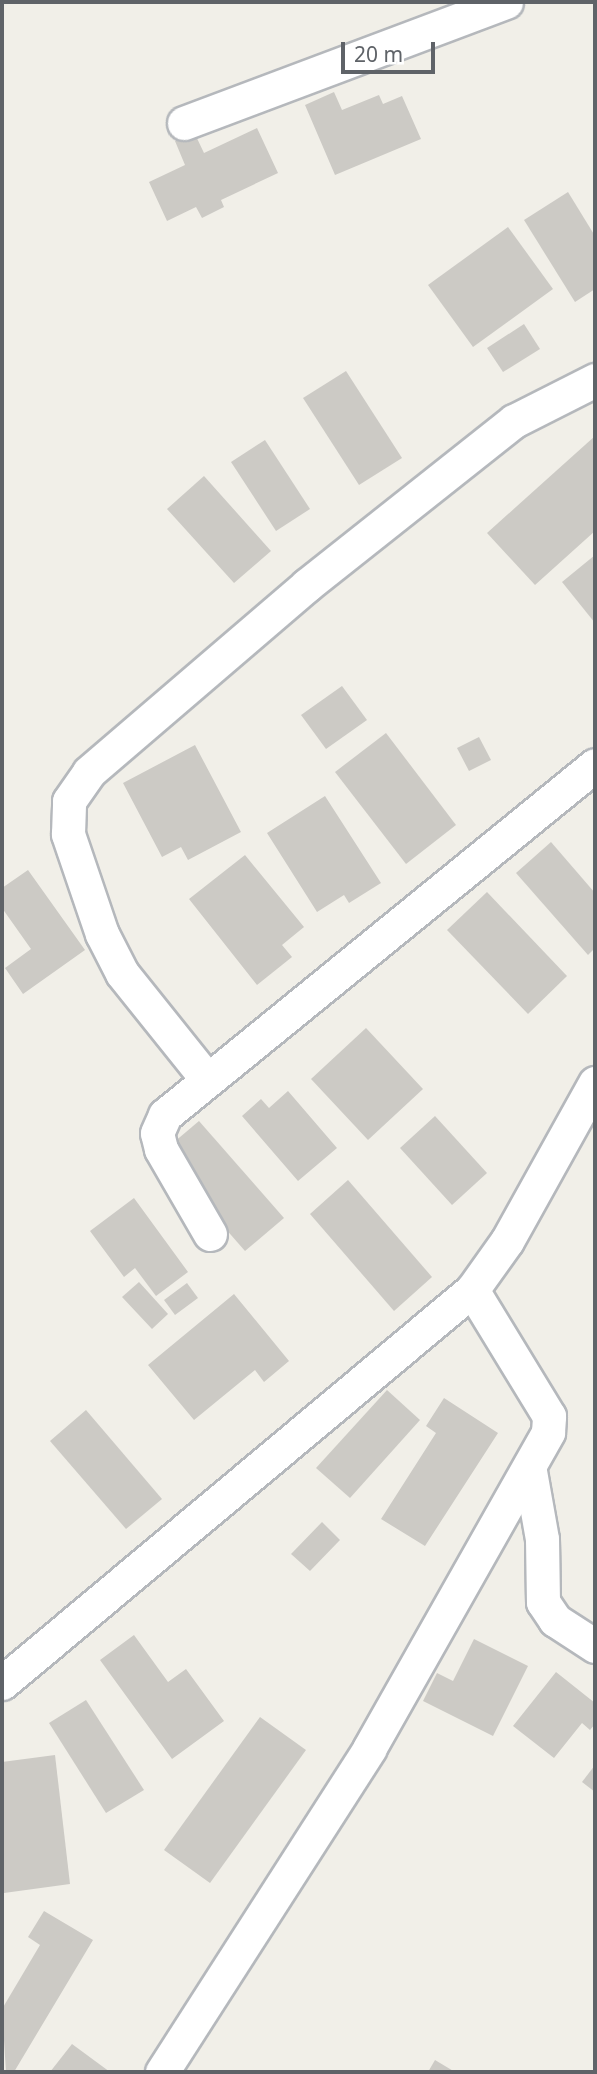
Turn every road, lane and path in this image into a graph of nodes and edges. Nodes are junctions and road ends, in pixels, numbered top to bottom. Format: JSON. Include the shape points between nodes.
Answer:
{"nodes":[{"id":1,"x":506,"y":2,"type":"edge"},
{"id":2,"x":184,"y":123,"type":"dead end"},
{"id":3,"x":595,"y":380,"type":"edge"},
{"id":4,"x":595,"y":765,"type":"edge"},
{"id":5,"x":206,"y":1078,"type":"junction"},
{"id":6,"x":595,"y":1083,"type":"edge"},
{"id":7,"x":210,"y":1234,"type":"dead end"},
{"id":8,"x":472,"y":1290,"type":"junction"},
{"id":9,"x":530,"y":1471,"type":"junction"},
{"id":10,"x":595,"y":1646,"type":"edge"},
{"id":11,"x":2,"y":1683,"type":"edge"},
{"id":12,"x":162,"y":2072,"type":"edge"}],
"edges":[{"from":1,"to":2,"type":"street"},
{"from":3,"to":5,"type":"street","via":[[514,421],[318,577],[89,772],[69,801],[68,834],[102,934],[122,973]]},
{"from":4,"to":5,"type":"street"},
{"from":5,"to":7,"type":"street","via":[[165,1115],[157,1133]]},
{"from":6,"to":8,"type":"street","via":[[508,1241]]},
{"from":8,"to":9,"type":"street","via":[[549,1416]]},
{"from":8,"to":11,"type":"street"},
{"from":9,"to":10,"type":"street","via":[[542,1539],[543,1602],[555,1620]]},
{"from":9,"to":12,"type":"street","via":[[369,1749]]}]}
